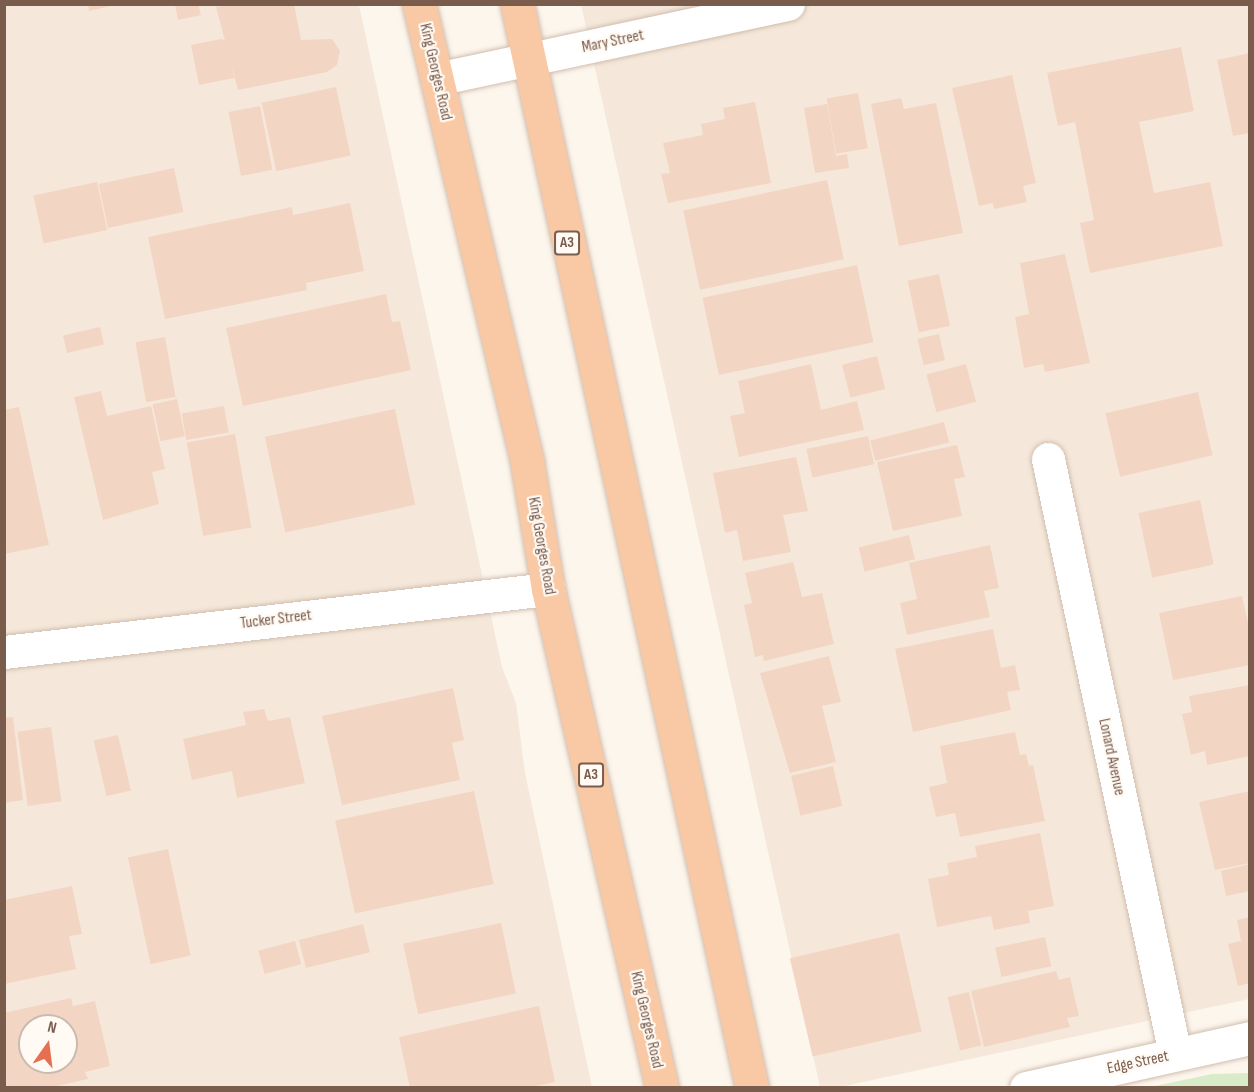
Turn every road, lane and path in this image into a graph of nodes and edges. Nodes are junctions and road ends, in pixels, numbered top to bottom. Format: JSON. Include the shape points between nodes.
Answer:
{"nodes":[{"id":1,"x":419,"y":4,"type":"edge"},
{"id":2,"x":517,"y":4,"type":"edge"},
{"id":3,"x":788,"y":4,"type":"edge"},
{"id":4,"x":528,"y":59,"type":"junction"},
{"id":5,"x":437,"y":79,"type":"junction"},
{"id":6,"x":1048,"y":459,"type":"dead end"},
{"id":7,"x":548,"y":589,"type":"junction"},
{"id":8,"x":4,"y":652,"type":"edge"},
{"id":9,"x":1250,"y":1038,"type":"edge"},
{"id":10,"x":1175,"y":1054,"type":"junction"},
{"id":11,"x":662,"y":1088,"type":"edge"},
{"id":12,"x":752,"y":1088,"type":"edge"},
{"id":13,"x":1026,"y":1088,"type":"edge"}],
"edges":[{"from":1,"to":5,"type":"highway","name":"King Georges Road","number":"A3"},
{"from":2,"to":4,"type":"highway","number":"A3"},
{"from":3,"to":4,"type":"street","name":"Mary Street"},
{"from":4,"to":5,"type":"street","name":"Mary Street"},
{"from":4,"to":12,"type":"highway","number":"A3"},
{"from":5,"to":7,"type":"highway","name":"King Georges Road","number":"A3","via":[[527,462]]},
{"from":6,"to":10,"type":"street","name":"Lonard Avenue"},
{"from":7,"to":8,"type":"street","name":"Tucker Street"},
{"from":7,"to":11,"type":"highway","name":"King Georges Road","number":"A3"},
{"from":9,"to":10,"type":"street","name":"Edge Street"},
{"from":10,"to":13,"type":"street","name":"Edge Street"}]}
